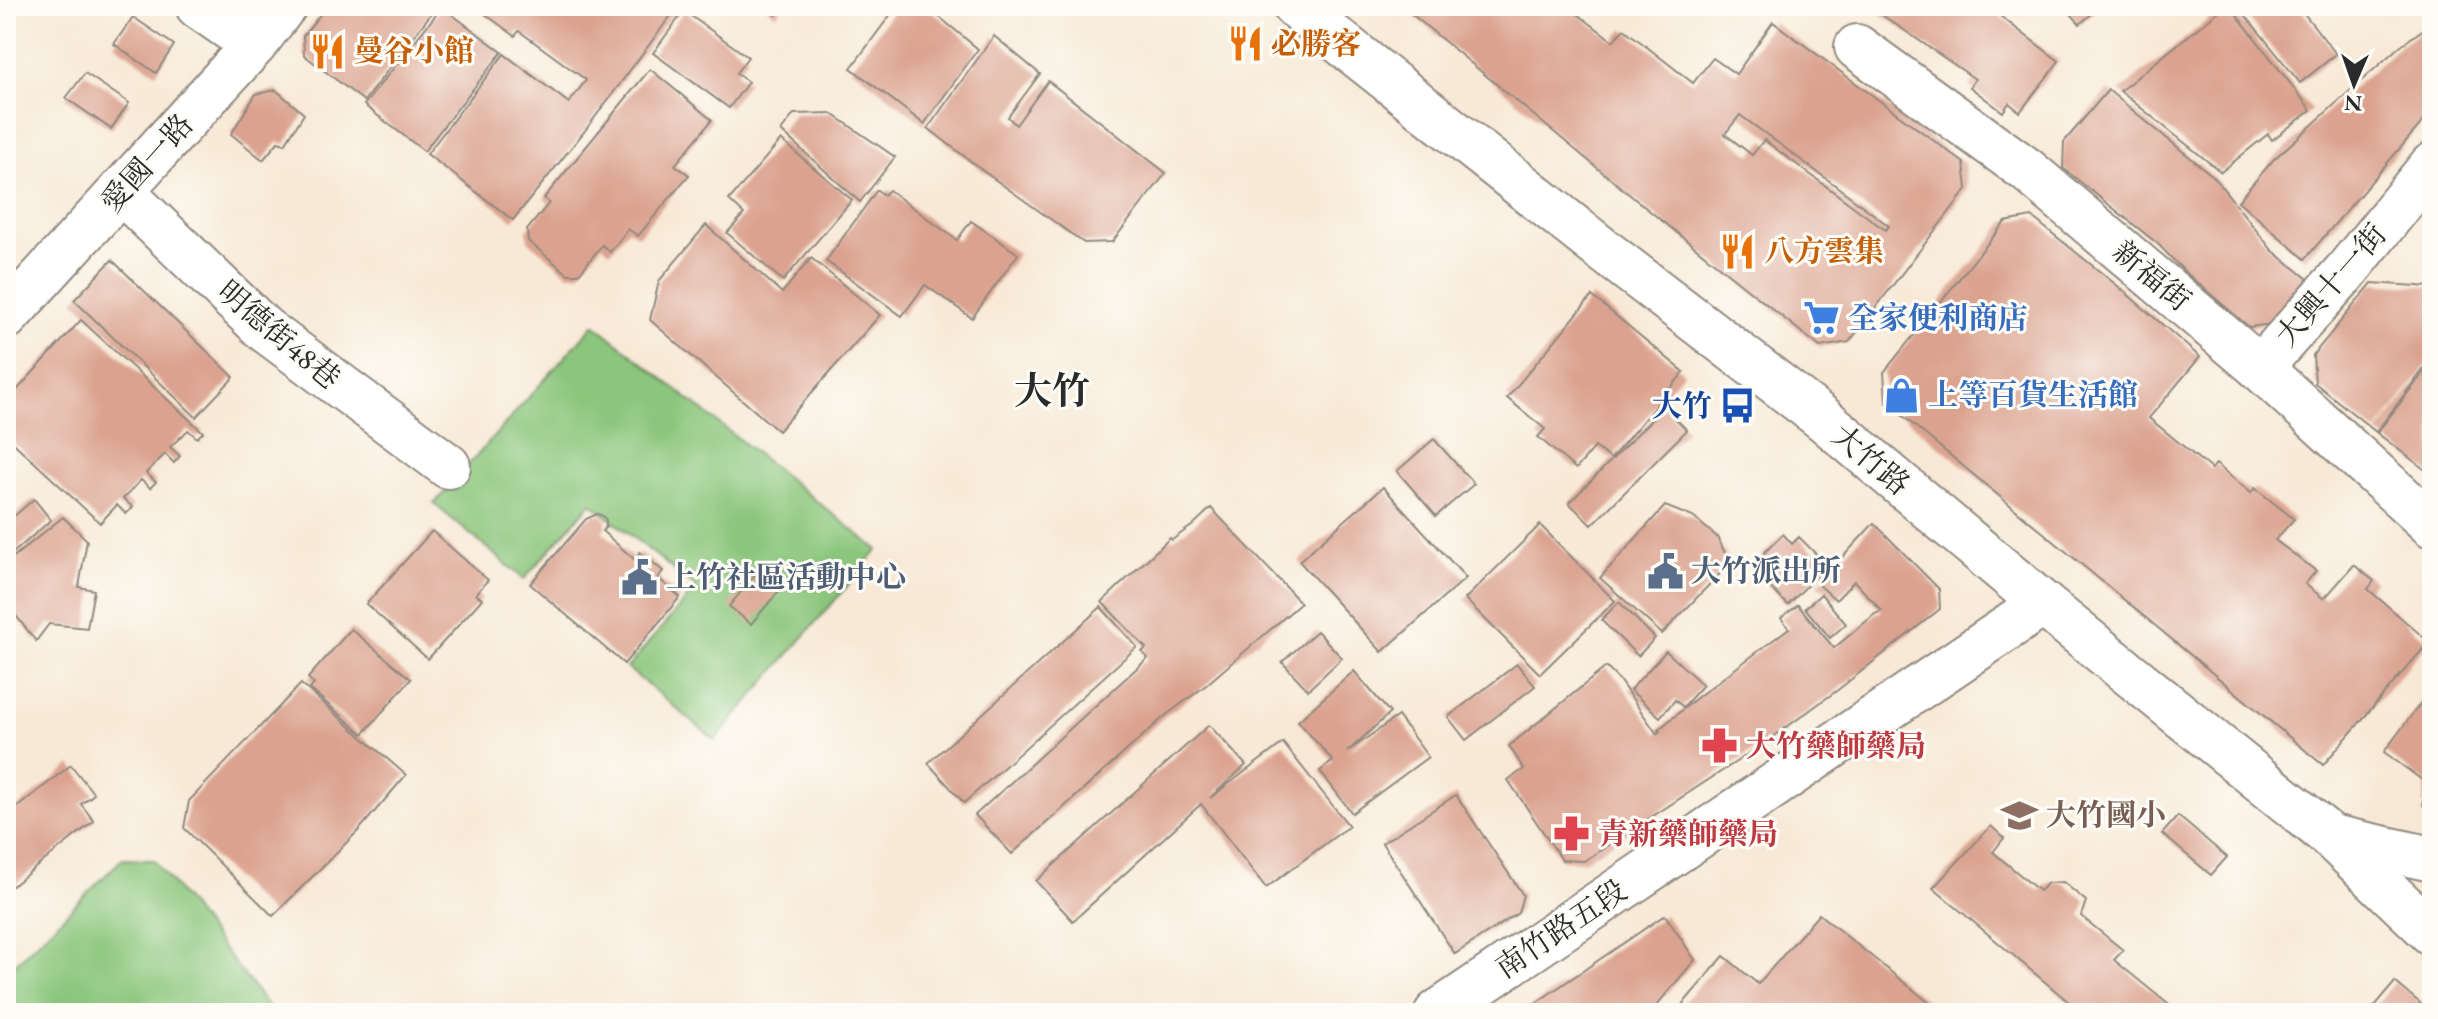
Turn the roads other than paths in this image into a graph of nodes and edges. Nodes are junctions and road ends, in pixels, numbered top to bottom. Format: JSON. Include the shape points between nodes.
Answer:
{"nodes":[{"id":1,"x":198,"y":6,"type":"edge"},
{"id":2,"x":284,"y":6,"type":"edge"},
{"id":3,"x":1295,"y":6,"type":"edge"},
{"id":4,"x":254,"y":45,"type":"junction"},
{"id":5,"x":1857,"y":47,"type":"dead end"},
{"id":6,"x":2432,"y":165,"type":"edge"},
{"id":7,"x":121,"y":191,"type":"junction"},
{"id":8,"x":6,"y":317,"type":"edge"},
{"id":9,"x":2260,"y":368,"type":"junction"},
{"id":10,"x":448,"y":466,"type":"dead end"},
{"id":11,"x":2432,"y":525,"type":"edge"},
{"id":12,"x":2043,"y":604,"type":"junction"},
{"id":13,"x":2331,"y":837,"type":"junction"},
{"id":14,"x":2432,"y":859,"type":"edge"},
{"id":15,"x":2432,"y":933,"type":"edge"},
{"id":16,"x":1437,"y":1013,"type":"edge"}],
"edges":[{"from":1,"to":4,"type":"street"},
{"from":2,"to":4,"type":"street","name":"愛國一路"},
{"from":3,"to":12,"type":"street","name":"大竹路","via":[[1821,417]]},
{"from":4,"to":7,"type":"street","name":"愛國一路"},
{"from":5,"to":9,"type":"street","name":"新福街","via":[[2027,170]]},
{"from":6,"to":9,"type":"street","name":"大興十一街"},
{"from":7,"to":8,"type":"street","name":"愛國一路"},
{"from":7,"to":10,"type":"street","name":"明德街48巷","via":[[264,329]]},
{"from":9,"to":11,"type":"street","name":"新福街"},
{"from":12,"to":13,"type":"street","name":"大竹路"},
{"from":12,"to":16,"type":"street","name":"南竹路五段"},
{"from":13,"to":14,"type":"street"},
{"from":13,"to":15,"type":"street","name":"大竹路"}]}
